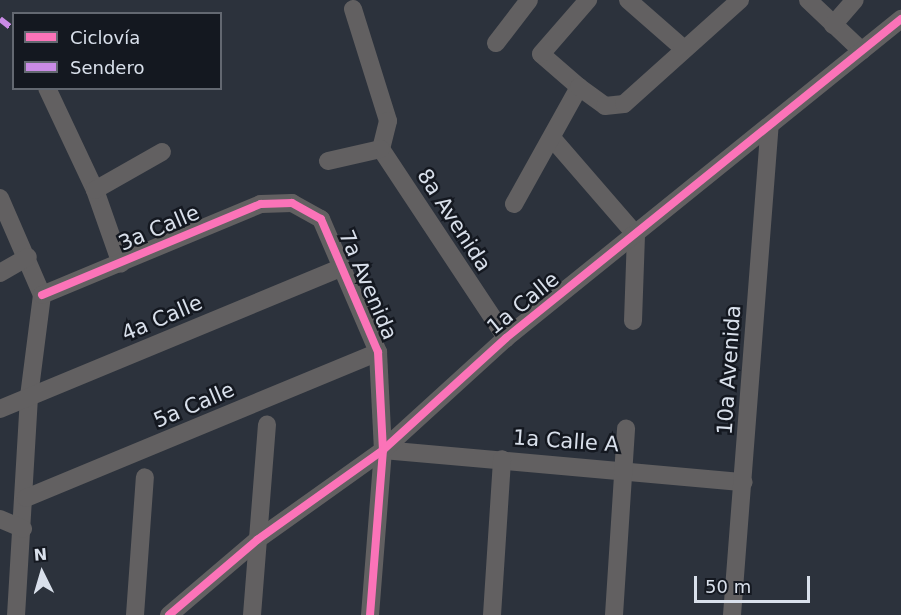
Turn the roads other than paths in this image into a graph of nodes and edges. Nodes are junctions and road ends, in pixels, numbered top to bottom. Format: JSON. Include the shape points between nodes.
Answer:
{"nodes":[{"id":1,"x":529,"y":0,"type":"edge"},
{"id":2,"x":588,"y":0,"type":"edge"},
{"id":3,"x":628,"y":0,"type":"edge"},
{"id":4,"x":808,"y":0,"type":"edge"},
{"id":5,"x":855,"y":0,"type":"edge"},
{"id":6,"x":738,"y":1,"type":"edge"},
{"id":7,"x":353,"y":9,"type":"dead end"},
{"id":8,"x":901,"y":19,"type":"edge"},
{"id":9,"x":833,"y":25,"type":"junction"},
{"id":10,"x":496,"y":43,"type":"dead end"},
{"id":11,"x":684,"y":49,"type":"junction"},
{"id":12,"x":862,"y":51,"type":"junction"},
{"id":13,"x":579,"y":87,"type":"junction"},
{"id":14,"x":48,"y":90,"type":"edge"},
{"id":15,"x":768,"y":129,"type":"junction"},
{"id":16,"x":552,"y":138,"type":"junction"},
{"id":17,"x":381,"y":149,"type":"junction"},
{"id":18,"x":162,"y":152,"type":"dead end"},
{"id":19,"x":328,"y":161,"type":"dead end"},
{"id":20,"x":95,"y":189,"type":"junction"},
{"id":21,"x":0,"y":198,"type":"edge"},
{"id":22,"x":292,"y":203,"type":"joint"},
{"id":23,"x":514,"y":204,"type":"dead end"},
{"id":24,"x":636,"y":235,"type":"junction"},
{"id":25,"x":28,"y":257,"type":"junction"},
{"id":26,"x":122,"y":264,"type":"junction"},
{"id":27,"x":342,"y":267,"type":"junction"},
{"id":28,"x":0,"y":273,"type":"edge"},
{"id":29,"x":42,"y":295,"type":"junction"},
{"id":30,"x":633,"y":321,"type":"dead end"},
{"id":31,"x":506,"y":338,"type":"junction"},
{"id":32,"x":378,"y":352,"type":"junction"},
{"id":33,"x":29,"y":398,"type":"junction"},
{"id":34,"x":0,"y":410,"type":"edge"},
{"id":35,"x":267,"y":425,"type":"dead end"},
{"id":36,"x":626,"y":428,"type":"dead end"},
{"id":37,"x":383,"y":450,"type":"junction"},
{"id":38,"x":502,"y":459,"type":"junction"},
{"id":39,"x":621,"y":468,"type":"junction"},
{"id":40,"x":145,"y":477,"type":"dead end"},
{"id":41,"x":744,"y":482,"type":"junction"},
{"id":42,"x":26,"y":498,"type":"junction"},
{"id":43,"x":1,"y":521,"type":"edge"},
{"id":44,"x":23,"y":529,"type":"junction"},
{"id":45,"x":257,"y":540,"type":"junction"},
{"id":46,"x":16,"y":615,"type":"edge"},
{"id":47,"x":135,"y":615,"type":"edge"},
{"id":48,"x":169,"y":615,"type":"edge"},
{"id":49,"x":252,"y":615,"type":"edge"},
{"id":50,"x":370,"y":615,"type":"edge"},
{"id":51,"x":492,"y":615,"type":"edge"},
{"id":52,"x":614,"y":615,"type":"edge"},
{"id":53,"x":732,"y":615,"type":"edge"}],
"edges":[{"from":1,"to":10,"type":"street"},
{"from":2,"to":13,"type":"street","via":[[541,54]]},
{"from":3,"to":11,"type":"street"},
{"from":4,"to":9,"type":"street"},
{"from":5,"to":9,"type":"street"},
{"from":6,"to":11,"type":"street"},
{"from":7,"to":17,"type":"street","via":[[388,121]]},
{"from":8,"to":12,"type":"street","name":"1a Calle"},
{"from":9,"to":12,"type":"street"},
{"from":11,"to":13,"type":"street","via":[[624,104],[605,106]]},
{"from":12,"to":15,"type":"street","name":"1a Calle"},
{"from":13,"to":16,"type":"street"},
{"from":14,"to":20,"type":"street"},
{"from":15,"to":24,"type":"street","name":"1a Calle"},
{"from":15,"to":41,"type":"street","name":"10a Avenida"},
{"from":16,"to":23,"type":"street"},
{"from":16,"to":24,"type":"street"},
{"from":17,"to":19,"type":"street"},
{"from":17,"to":31,"type":"street","name":"8a Avenida"},
{"from":18,"to":20,"type":"street"},
{"from":20,"to":26,"type":"street"},
{"from":21,"to":25,"type":"street"},
{"from":22,"to":26,"type":"street","name":"3a Calle","via":[[261,204]]},
{"from":22,"to":27,"type":"street","name":"7a Avenida","via":[[321,219]]},
{"from":24,"to":30,"type":"street"},
{"from":24,"to":31,"type":"street","name":"1a Calle"},
{"from":25,"to":28,"type":"street"},
{"from":25,"to":29,"type":"street"},
{"from":26,"to":29,"type":"street","name":"3a Calle"},
{"from":27,"to":32,"type":"street","name":"7a Avenida"},
{"from":27,"to":33,"type":"street","name":"4a Calle"},
{"from":29,"to":33,"type":"street"},
{"from":31,"to":37,"type":"street","name":"1a Calle"},
{"from":32,"to":37,"type":"street","name":"7a Avenida"},
{"from":32,"to":42,"type":"street","name":"5a Calle"},
{"from":33,"to":34,"type":"street","name":"4a Calle"},
{"from":33,"to":42,"type":"street"},
{"from":35,"to":45,"type":"street"},
{"from":36,"to":39,"type":"street"},
{"from":37,"to":38,"type":"street","name":"1a Calle A"},
{"from":37,"to":45,"type":"street","name":"1a Calle"},
{"from":37,"to":50,"type":"street","name":"7a Avenida"},
{"from":38,"to":39,"type":"street","name":"1a Calle A"},
{"from":38,"to":51,"type":"street"},
{"from":39,"to":41,"type":"street","name":"1a Calle A"},
{"from":39,"to":52,"type":"street"},
{"from":40,"to":47,"type":"street"},
{"from":41,"to":53,"type":"street","name":"10a Avenida"},
{"from":42,"to":44,"type":"street"},
{"from":43,"to":44,"type":"street"},
{"from":44,"to":46,"type":"street"},
{"from":45,"to":48,"type":"street","name":"1a Calle"},
{"from":45,"to":49,"type":"street"}]}
